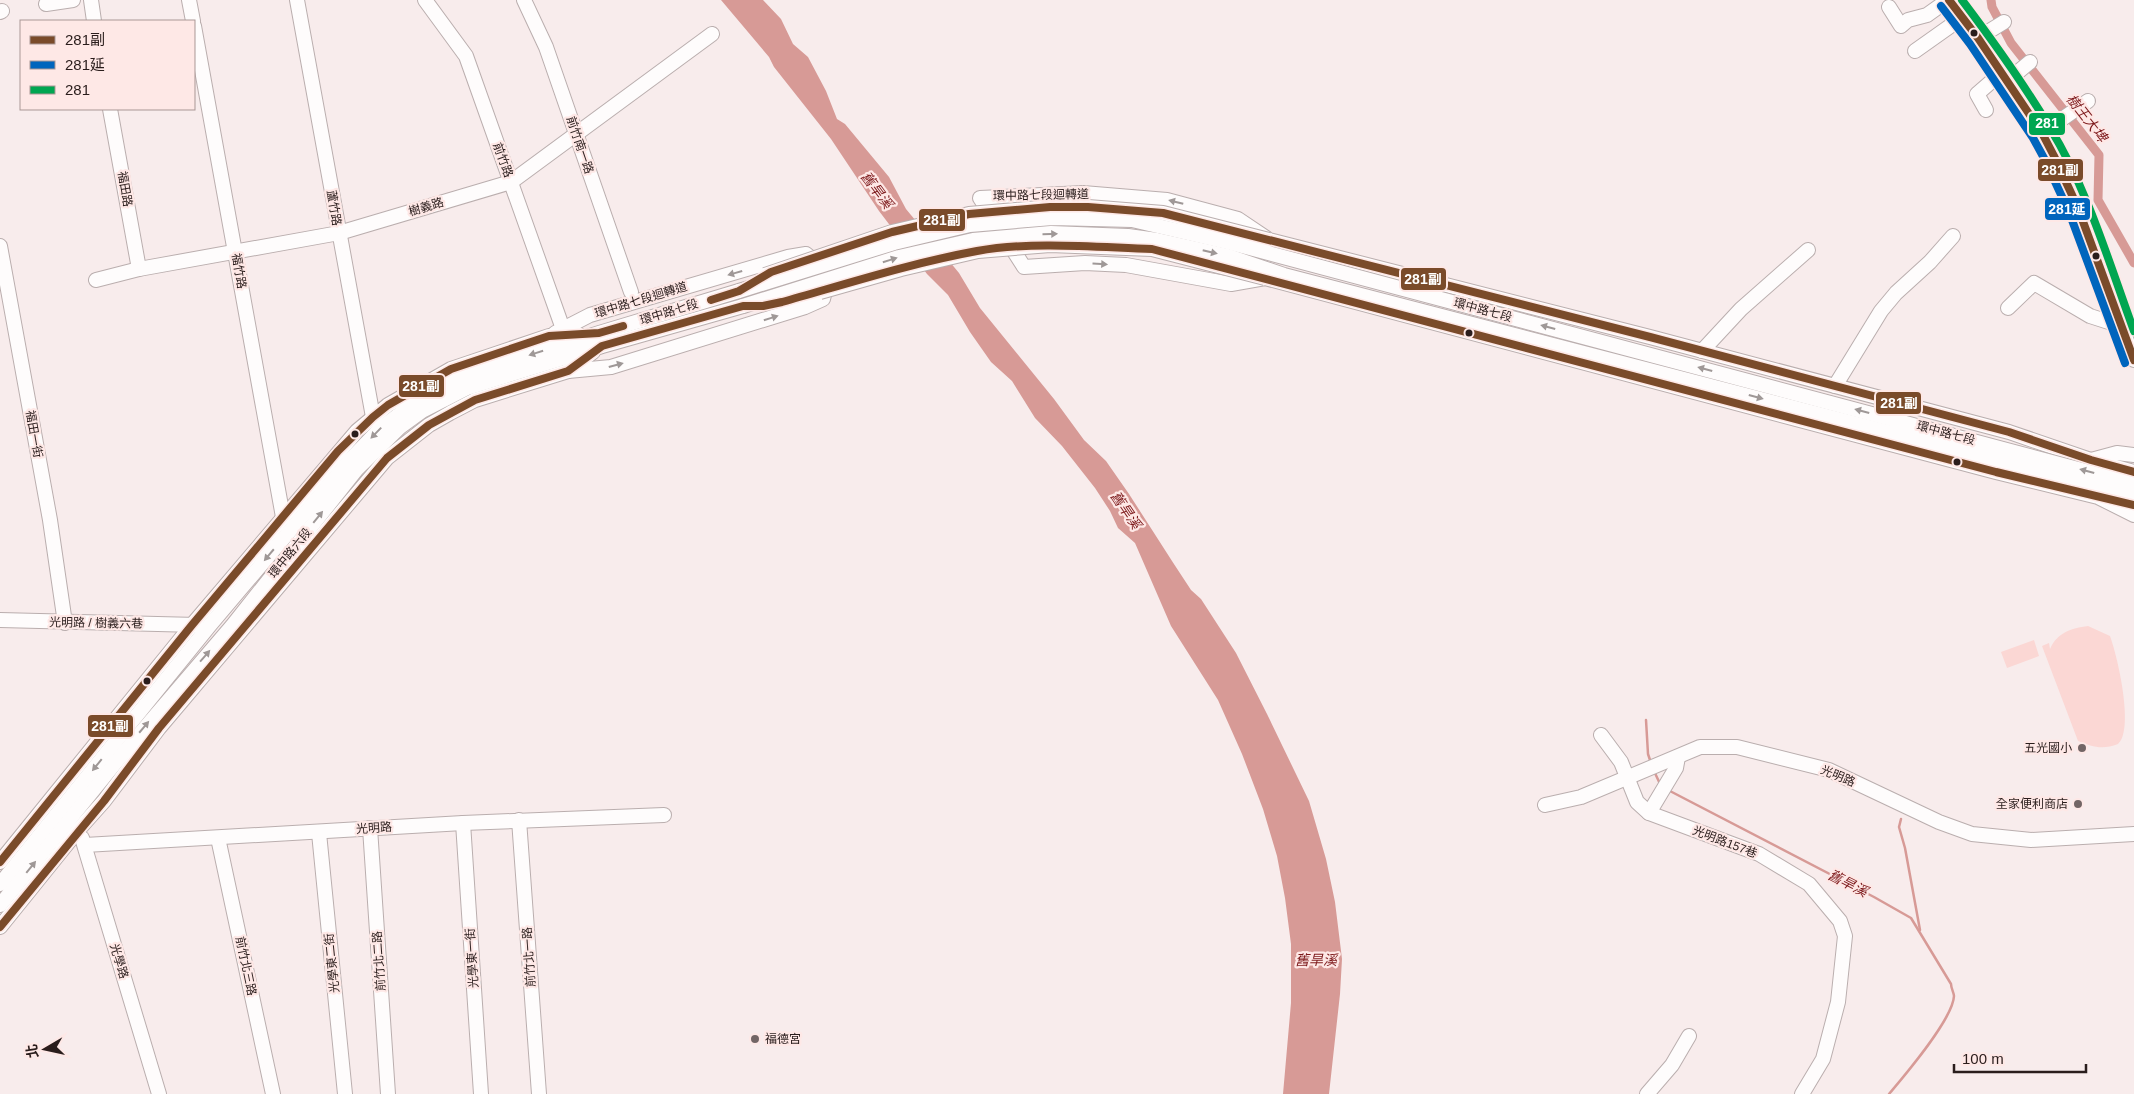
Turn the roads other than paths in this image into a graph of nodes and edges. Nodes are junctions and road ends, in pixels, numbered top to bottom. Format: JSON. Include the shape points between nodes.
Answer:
{"nodes":[{"id":1,"x":73,"y":0,"type":"edge"},
{"id":2,"x":91,"y":0,"type":"edge"},
{"id":3,"x":189,"y":0,"type":"edge"},
{"id":4,"x":297,"y":0,"type":"edge"},
{"id":5,"x":425,"y":0,"type":"edge"},
{"id":6,"x":524,"y":0,"type":"edge"},
{"id":7,"x":1949,"y":0,"type":"edge"},
{"id":8,"x":46,"y":4,"type":"dead end"},
{"id":9,"x":1889,"y":6,"type":"dead end"},
{"id":10,"x":1963,"y":18,"type":"junction"},
{"id":11,"x":94,"y":20,"type":"edge"},
{"id":12,"x":193,"y":20,"type":"edge"},
{"id":13,"x":2004,"y":22,"type":"dead end"},
{"id":14,"x":195,"y":32,"type":"edge"},
{"id":15,"x":712,"y":34,"type":"dead end"},
{"id":16,"x":1978,"y":38,"type":"junction"},
{"id":17,"x":1915,"y":51,"type":"dead end"},
{"id":18,"x":2030,"y":62,"type":"dead end"},
{"id":19,"x":2003,"y":78,"type":"junction"},
{"id":20,"x":2088,"y":101,"type":"dead end"},
{"id":21,"x":110,"y":110,"type":"edge"},
{"id":22,"x":1986,"y":110,"type":"dead end"},
{"id":23,"x":2042,"y":133,"type":"junction"},
{"id":24,"x":577,"y":134,"type":"junction"},
{"id":25,"x":511,"y":182,"type":"junction"},
{"id":26,"x":339,"y":233,"type":"junction"},
{"id":27,"x":1953,"y":236,"type":"dead end"},
{"id":28,"x":1269,"y":240,"type":"junction"},
{"id":29,"x":0,"y":246,"type":"edge"},
{"id":30,"x":1808,"y":250,"type":"dead end"},
{"id":31,"x":235,"y":253,"type":"junction"},
{"id":32,"x":140,"y":270,"type":"junction"},
{"id":33,"x":1265,"y":278,"type":"junction"},
{"id":34,"x":96,"y":280,"type":"dead end"},
{"id":35,"x":739,"y":291,"type":"junction"},
{"id":36,"x":632,"y":292,"type":"dead end"},
{"id":37,"x":5,"y":298,"type":"edge"},
{"id":38,"x":743,"y":306,"type":"junction"},
{"id":39,"x":2008,"y":308,"type":"dead end"},
{"id":40,"x":2121,"y":326,"type":"junction"},
{"id":41,"x":563,"y":329,"type":"junction"},
{"id":42,"x":620,"y":334,"type":"junction"},
{"id":43,"x":549,"y":336,"type":"junction"},
{"id":44,"x":600,"y":339,"type":"junction"},
{"id":45,"x":1702,"y":351,"type":"junction"},
{"id":46,"x":2134,"y":360,"type":"edge"},
{"id":47,"x":568,"y":371,"type":"junction"},
{"id":48,"x":460,"y":378,"type":"junction"},
{"id":49,"x":1835,"y":386,"type":"junction"},
{"id":50,"x":373,"y":416,"type":"junction"},
{"id":51,"x":2000,"y":430,"type":"junction"},
{"id":52,"x":2018,"y":435,"type":"junction"},
{"id":53,"x":2134,"y":454,"type":"edge"},
{"id":54,"x":2091,"y":460,"type":"junction"},
{"id":55,"x":1992,"y":471,"type":"junction"},
{"id":56,"x":2134,"y":472,"type":"edge"},
{"id":57,"x":2012,"y":476,"type":"junction"},
{"id":58,"x":2134,"y":484,"type":"edge"},
{"id":59,"x":2134,"y":496,"type":"edge"},
{"id":60,"x":2098,"y":497,"type":"junction"},
{"id":61,"x":2134,"y":505,"type":"edge"},
{"id":62,"x":2134,"y":515,"type":"edge"},
{"id":63,"x":283,"y":517,"type":"junction"},
{"id":64,"x":0,"y":620,"type":"edge"},
{"id":65,"x":65,"y":622,"type":"junction"},
{"id":66,"x":192,"y":625,"type":"junction"},
{"id":67,"x":210,"y":625,"type":"junction"},
{"id":68,"x":232,"y":626,"type":"junction"},
{"id":69,"x":246,"y":626,"type":"junction"},
{"id":70,"x":1601,"y":734,"type":"dead end"},
{"id":71,"x":148,"y":743,"type":"junction"},
{"id":72,"x":125,"y":751,"type":"junction"},
{"id":73,"x":1678,"y":757,"type":"junction"},
{"id":74,"x":1626,"y":779,"type":"junction"},
{"id":75,"x":1545,"y":805,"type":"dead end"},
{"id":76,"x":1650,"y":810,"type":"junction"},
{"id":77,"x":664,"y":815,"type":"dead end"},
{"id":78,"x":519,"y":820,"type":"junction"},
{"id":79,"x":463,"y":823,"type":"junction"},
{"id":80,"x":370,"y":828,"type":"junction"},
{"id":81,"x":79,"y":829,"type":"junction"},
{"id":82,"x":319,"y":832,"type":"junction"},
{"id":83,"x":2134,"y":834,"type":"edge"},
{"id":84,"x":218,"y":838,"type":"junction"},
{"id":85,"x":85,"y":845,"type":"junction"},
{"id":86,"x":0,"y":862,"type":"edge"},
{"id":87,"x":0,"y":884,"type":"edge"},
{"id":88,"x":0,"y":904,"type":"edge"},
{"id":89,"x":0,"y":927,"type":"edge"},
{"id":90,"x":1690,"y":1036,"type":"dead end"},
{"id":91,"x":159,"y":1094,"type":"edge"},
{"id":92,"x":273,"y":1094,"type":"edge"},
{"id":93,"x":345,"y":1094,"type":"edge"},
{"id":94,"x":388,"y":1094,"type":"edge"},
{"id":95,"x":482,"y":1094,"type":"edge"},
{"id":96,"x":539,"y":1094,"type":"edge"},
{"id":97,"x":1647,"y":1094,"type":"edge"},
{"id":98,"x":1802,"y":1094,"type":"edge"}],
"edges":[{"from":1,"to":8,"type":"street"},
{"from":2,"to":11,"type":"street"},
{"from":3,"to":12,"type":"street"},
{"from":4,"to":26,"type":"street","name":"蘆竹路"},
{"from":5,"to":25,"type":"street","name":"前竹路","via":[[466,56]]},
{"from":6,"to":24,"type":"street","name":"前竹南一路","via":[[546,47]]},
{"from":7,"to":9,"type":"street","via":[[1927,15],[1908,20],[1901,26]]},
{"from":7,"to":10,"type":"street"},
{"from":10,"to":16,"type":"street"},
{"from":10,"to":17,"type":"street"},
{"from":13,"to":16,"type":"street"},
{"from":14,"to":31,"type":"street","name":"福竹路"},
{"from":15,"to":24,"type":"street","name":"樹義路"},
{"from":16,"to":19,"type":"street"},
{"from":18,"to":19,"type":"street"},
{"from":19,"to":22,"type":"street","via":[[1977,94]]},
{"from":19,"to":23,"type":"street"},
{"from":20,"to":23,"type":"street"},
{"from":21,"to":32,"type":"street","name":"福田路"},
{"from":23,"to":40,"type":"street","via":[[2078,208]]},
{"from":24,"to":25,"type":"street","name":"樹義路"},
{"from":24,"to":36,"type":"street","name":"前竹南一路"},
{"from":25,"to":26,"type":"street","name":"樹義路"},
{"from":25,"to":41,"type":"street","name":"前竹路"},
{"from":26,"to":31,"type":"street","name":"樹義路"},
{"from":26,"to":50,"type":"street","name":"蘆竹路"},
{"from":27,"to":49,"type":"street","via":[[1881,311]]},
{"from":28,"to":33,"type":"street","name":"環中路七段迴轉道","one_way":true,"via":[[1238,219],[1167,200],[1082,194],[980,198],[1024,267],[1085,263],[1126,265],[1231,284]]},
{"from":28,"to":35,"type":"street","name":"環中路七段","bridge":true,"via":[[1162,213],[1050,207],[969,214],[892,232],[771,272]]},
{"from":28,"to":45,"type":"street","name":"環中路七段"},
{"from":29,"to":37,"type":"street","name":"福田一街"},
{"from":30,"to":45,"type":"street","via":[[1741,309]]},
{"from":31,"to":32,"type":"street","name":"樹義路"},
{"from":31,"to":63,"type":"street","name":"福竹路"},
{"from":32,"to":34,"type":"street","name":"樹義路"},
{"from":33,"to":38,"type":"street","name":"環中路七段","bridge":true,"via":[[1152,249],[1050,245],[978,251],[782,302]]},
{"from":33,"to":55,"type":"street","name":"環中路七段"},
{"from":35,"to":42,"type":"street","name":"環中路七段"},
{"from":58,"to":35,"type":"street","name":"環中路七段","one_way":true,"bridge":true,"via":[[1241,245],[1132,220],[1052,218],[970,226],[894,244]]},
{"from":37,"to":65,"type":"street","name":"福田一街","via":[[50,520]]},
{"from":38,"to":42,"type":"street","name":"環中路七段"},
{"from":38,"to":59,"type":"street","name":"環中路七段","one_way":true,"bridge":true,"via":[[899,257],[973,240],[1051,233],[1128,236],[1228,256],[1284,275]]},
{"from":39,"to":40,"type":"street","via":[[2034,283],[2090,316]]},
{"from":40,"to":46,"type":"street"},
{"from":41,"to":43,"type":"street","name":"環中路七段迴轉道"},
{"from":47,"to":41,"type":"street","name":"環中路七段迴轉道","one_way":true,"via":[[611,367],[805,307],[823,298],[825,292],[818,264],[806,254],[590,315]]},
{"from":42,"to":44,"type":"street","name":"環中路七段"},
{"from":43,"to":44,"type":"street","name":"環中路七段"},
{"from":43,"to":48,"type":"street","name":"環中路七段"},
{"from":44,"to":47,"type":"street","name":"環中路七段"},
{"from":44,"to":48,"type":"street","name":"環中路七段"},
{"from":45,"to":49,"type":"street","name":"環中路七段"},
{"from":47,"to":69,"type":"street","name":"環中路七段","via":[[475,400],[429,425],[387,458]]},
{"from":48,"to":50,"type":"street","via":[[388,405]]},
{"from":48,"to":67,"type":"street","name":"環中路六段","one_way":true,"via":[[413,404],[382,427],[349,461]]},
{"from":68,"to":48,"type":"street","name":"環中路六段","one_way":true,"via":[[357,469],[400,427]]},
{"from":49,"to":51,"type":"street","name":"環中路七段"},
{"from":50,"to":63,"type":"street","via":[[338,451]]},
{"from":51,"to":52,"type":"street","name":"環中路七段"},
{"from":51,"to":55,"type":"street","via":[[2000,451]]},
{"from":52,"to":54,"type":"street","name":"環中路七段"},
{"from":52,"to":57,"type":"street","via":[[2008,446],[2008,470]]},
{"from":53,"to":54,"type":"street","via":[[2117,453]]},
{"from":54,"to":56,"type":"street","name":"環中路七段"},
{"from":55,"to":57,"type":"street","name":"環中路七段"},
{"from":57,"to":60,"type":"street","name":"環中路七段"},
{"from":60,"to":61,"type":"street"},
{"from":60,"to":62,"type":"street","name":"環中路七段"},
{"from":63,"to":66,"type":"street"},
{"from":64,"to":65,"type":"street","name":"光明路 / 樹義六巷"},
{"from":65,"to":66,"type":"street","name":"光明路 / 樹義六巷"},
{"from":66,"to":67,"type":"street"},
{"from":66,"to":86,"type":"street"},
{"from":67,"to":68,"type":"street"},
{"from":67,"to":87,"type":"street","name":"環中路六段","one_way":true},
{"from":68,"to":69,"type":"street"},
{"from":72,"to":68,"type":"street","name":"環中路六段","one_way":true},
{"from":69,"to":71,"type":"street","name":"環中路七段"},
{"from":70,"to":74,"type":"street","via":[[1621,762]]},
{"from":71,"to":72,"type":"street"},
{"from":71,"to":81,"type":"street","name":"環中路七段"},
{"from":88,"to":72,"type":"street","name":"環中路六段","one_way":true},
{"from":73,"to":74,"type":"street","name":"光明路"},
{"from":73,"to":76,"type":"street","via":[[1676,768]]},
{"from":73,"to":83,"type":"street","name":"光明路","via":[[1700,747],[1737,747],[1829,770],[1939,822],[1972,834],[2031,840]]},
{"from":74,"to":75,"type":"street","name":"光明路","via":[[1581,797]]},
{"from":74,"to":76,"type":"street","via":[[1637,802]]},
{"from":76,"to":98,"type":"street","name":"光明路157巷","via":[[1759,854],[1809,884],[1840,921],[1845,936],[1838,1002],[1823,1059]]},
{"from":77,"to":78,"type":"street","name":"光明路"},
{"from":78,"to":79,"type":"street","name":"光明路"},
{"from":78,"to":96,"type":"street","name":"前竹北一路"},
{"from":79,"to":80,"type":"street","name":"光明路"},
{"from":79,"to":95,"type":"street","name":"光學東一街"},
{"from":80,"to":82,"type":"street","name":"光明路"},
{"from":80,"to":94,"type":"street","name":"前竹北二路"},
{"from":81,"to":85,"type":"street","name":"光學路"},
{"from":81,"to":89,"type":"street","name":"環中路七段"},
{"from":82,"to":84,"type":"street","name":"光明路"},
{"from":82,"to":93,"type":"street","name":"光學東二街"},
{"from":84,"to":85,"type":"street","name":"光明路"},
{"from":84,"to":92,"type":"street","name":"前竹北三路"},
{"from":85,"to":91,"type":"street","name":"光學路"},
{"from":90,"to":97,"type":"street","via":[[1672,1065]]}]}
